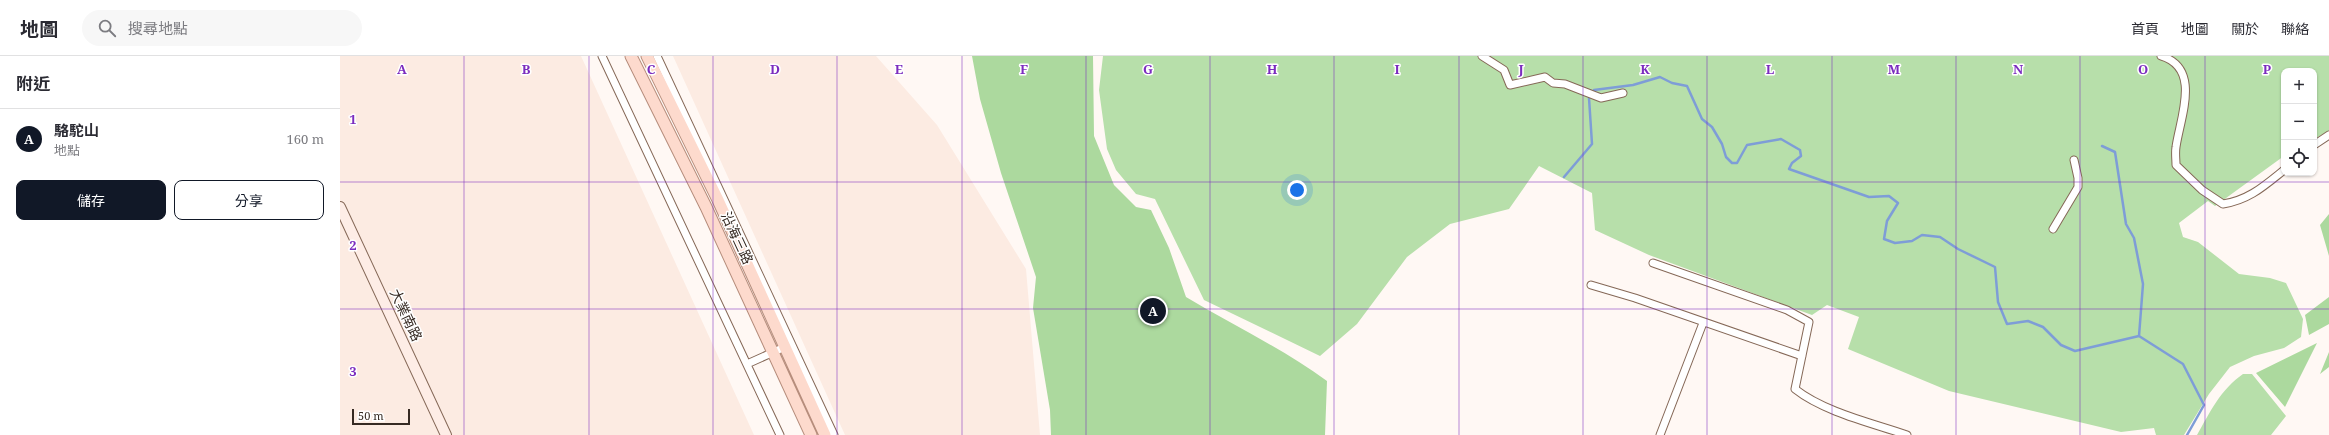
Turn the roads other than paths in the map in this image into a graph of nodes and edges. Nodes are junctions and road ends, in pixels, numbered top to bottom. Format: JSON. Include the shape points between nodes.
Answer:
{"nodes":[{"id":1,"x":602,"y":56,"type":"edge"},
{"id":2,"x":631,"y":56,"type":"edge"},
{"id":3,"x":647,"y":56,"type":"edge"},
{"id":4,"x":657,"y":56,"type":"edge"},
{"id":5,"x":1482,"y":56,"type":"edge"},
{"id":6,"x":2161,"y":56,"type":"edge"},
{"id":7,"x":1623,"y":93,"type":"dead end"},
{"id":8,"x":2329,"y":135,"type":"edge"},
{"id":9,"x":2317,"y":142,"type":"edge"},
{"id":10,"x":2074,"y":160,"type":"dead end"},
{"id":11,"x":2281,"y":173,"type":"edge"},
{"id":12,"x":340,"y":207,"type":"edge"},
{"id":13,"x":2052,"y":229,"type":"dead end"},
{"id":14,"x":1653,"y":263,"type":"dead end"},
{"id":15,"x":1590,"y":286,"type":"dead end"},
{"id":16,"x":1703,"y":323,"type":"junction"},
{"id":17,"x":788,"y":345,"type":"junction"},
{"id":18,"x":773,"y":352,"type":"junction"},
{"id":19,"x":1802,"y":356,"type":"junction"},
{"id":20,"x":747,"y":364,"type":"junction"},
{"id":21,"x":446,"y":435,"type":"edge"},
{"id":22,"x":780,"y":435,"type":"edge"},
{"id":23,"x":811,"y":435,"type":"edge"},
{"id":24,"x":826,"y":435,"type":"edge"},
{"id":25,"x":834,"y":435,"type":"edge"},
{"id":26,"x":1660,"y":435,"type":"edge"},
{"id":27,"x":1907,"y":435,"type":"edge"}],
"edges":[{"from":1,"to":20,"type":"street"},
{"from":2,"to":18,"type":"main road","name":"沿海三路","via":[[706,207]]},
{"from":3,"to":17,"type":"main road","name":"沿海三路"},
{"from":4,"to":17,"type":"street","name":"沿海三路"},
{"from":5,"to":7,"type":"street","via":[[1504,70],[1510,85],[1545,77],[1553,83],[1565,84],[1601,98]]},
{"from":6,"to":11,"type":"street","via":[[2176,64],[2182,72],[2185,84],[2185,108],[2175,149],[2176,165],[2202,190],[2223,204],[2253,196]]},
{"from":8,"to":9,"type":"street"},
{"from":10,"to":13,"type":"street","via":[[2078,187]]},
{"from":12,"to":21,"type":"street","name":"大業南路"},
{"from":14,"to":19,"type":"street","via":[[1787,310],[1809,322]]},
{"from":15,"to":16,"type":"street","via":[[1635,298]]},
{"from":16,"to":19,"type":"street"},
{"from":16,"to":26,"type":"street"},
{"from":17,"to":18,"type":"street"},
{"from":17,"to":24,"type":"main road","name":"沿海三路"},
{"from":17,"to":25,"type":"street","name":"沿海三路"},
{"from":18,"to":20,"type":"street"},
{"from":18,"to":23,"type":"main road","name":"沿海三路"},
{"from":19,"to":27,"type":"street","via":[[1795,389],[1805,397]]},
{"from":20,"to":22,"type":"street"}]}
